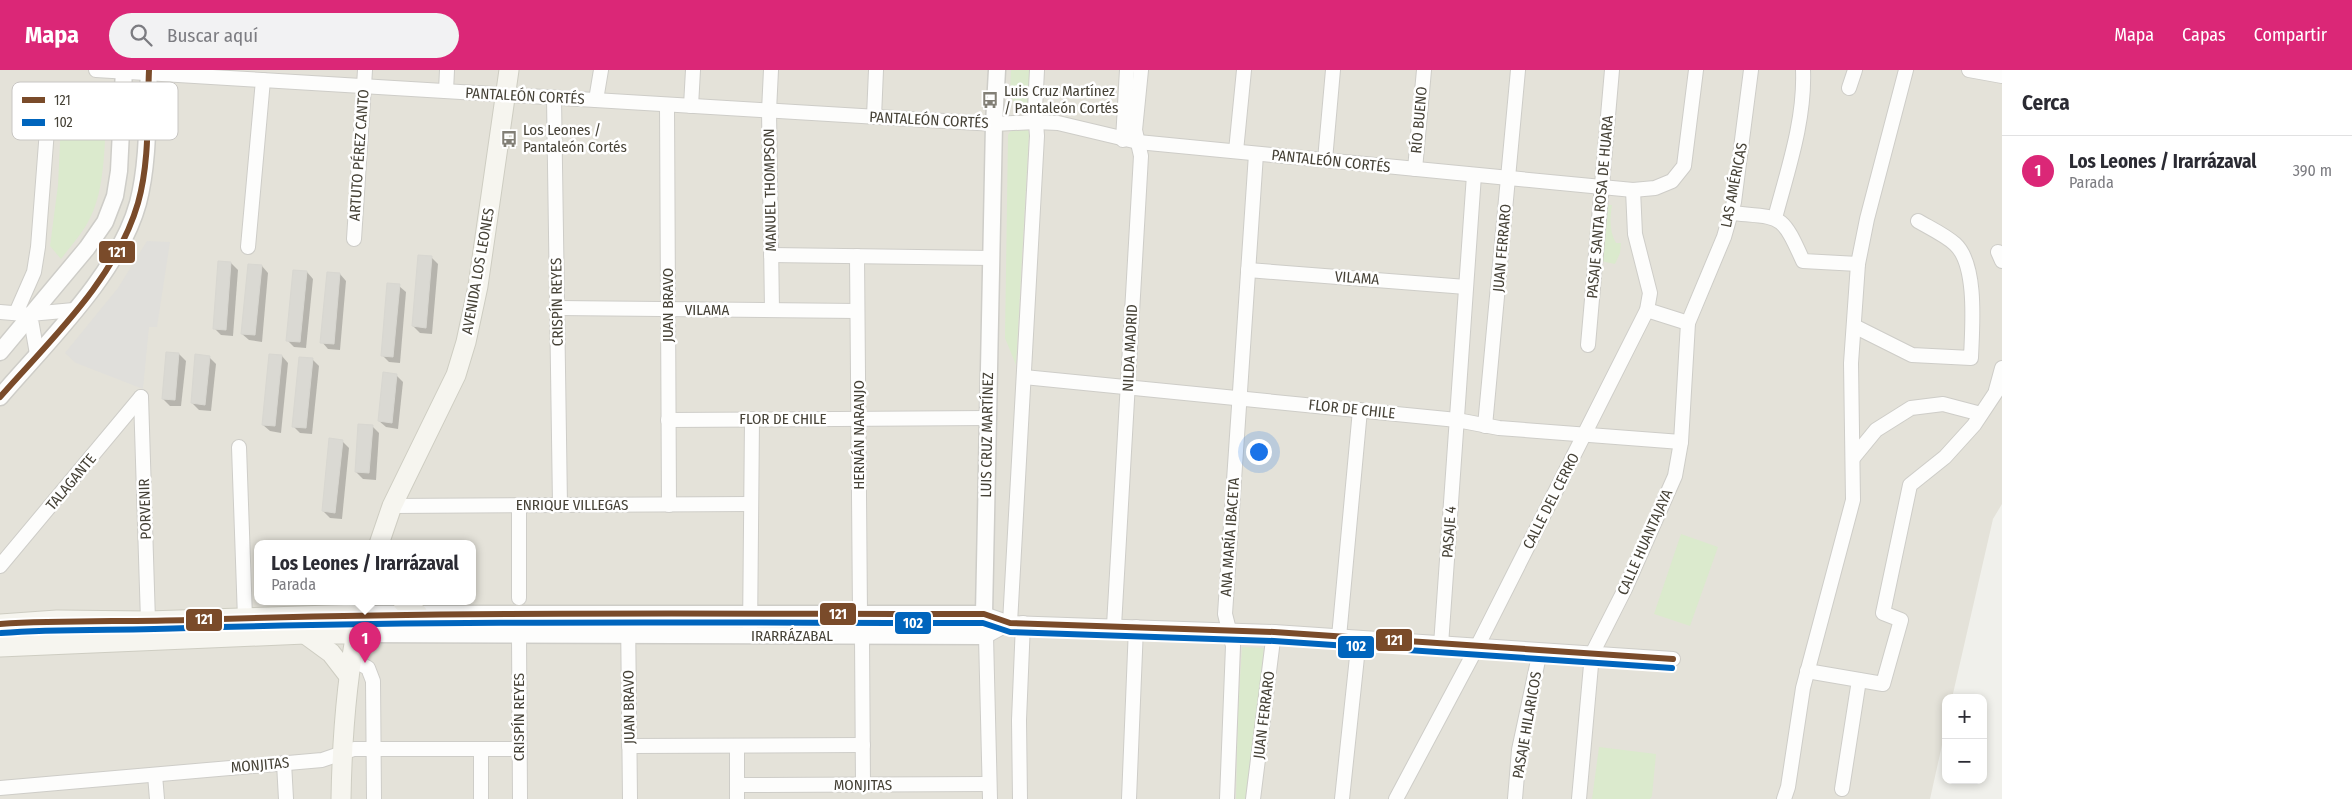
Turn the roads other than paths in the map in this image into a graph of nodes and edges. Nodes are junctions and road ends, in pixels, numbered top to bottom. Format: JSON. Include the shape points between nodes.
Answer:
{"nodes":[{"id":1,"x":96,"y":70,"type":"edge"},
{"id":2,"x":365,"y":70,"type":"edge"},
{"id":3,"x":447,"y":70,"type":"edge"},
{"id":4,"x":509,"y":70,"type":"edge"},
{"id":5,"x":601,"y":70,"type":"edge"},
{"id":6,"x":693,"y":70,"type":"edge"},
{"id":7,"x":771,"y":70,"type":"edge"},
{"id":8,"x":876,"y":70,"type":"edge"},
{"id":9,"x":997,"y":70,"type":"edge"},
{"id":10,"x":1037,"y":70,"type":"edge"},
{"id":11,"x":1127,"y":70,"type":"edge"},
{"id":12,"x":1141,"y":70,"type":"edge"},
{"id":13,"x":1244,"y":70,"type":"edge"},
{"id":14,"x":1333,"y":70,"type":"edge"},
{"id":15,"x":1424,"y":70,"type":"edge"},
{"id":16,"x":1518,"y":70,"type":"edge"},
{"id":17,"x":1612,"y":70,"type":"edge"},
{"id":18,"x":1696,"y":70,"type":"edge"},
{"id":19,"x":1751,"y":70,"type":"edge"},
{"id":20,"x":1803,"y":70,"type":"edge"},
{"id":21,"x":1855,"y":70,"type":"edge"},
{"id":22,"x":1906,"y":70,"type":"edge"},
{"id":23,"x":1969,"y":70,"type":"edge"},
{"id":24,"x":124,"y":71,"type":"edge"},
{"id":25,"x":149,"y":72,"type":"edge"},
{"id":26,"x":2002,"y":76,"type":"edge"},
{"id":27,"x":263,"y":80,"type":"junction"},
{"id":28,"x":364,"y":86,"type":"junction"},
{"id":29,"x":1849,"y":88,"type":"dead end"},
{"id":30,"x":446,"y":91,"type":"junction"},
{"id":31,"x":505,"y":95,"type":"junction"},
{"id":32,"x":554,"y":98,"type":"junction"},
{"id":33,"x":596,"y":100,"type":"junction"},
{"id":34,"x":667,"y":105,"type":"junction"},
{"id":35,"x":691,"y":106,"type":"junction"},
{"id":36,"x":769,"y":111,"type":"junction"},
{"id":37,"x":874,"y":117,"type":"junction"},
{"id":38,"x":1036,"y":122,"type":"junction"},
{"id":39,"x":994,"y":124,"type":"junction"},
{"id":40,"x":46,"y":140,"type":"edge"},
{"id":41,"x":121,"y":140,"type":"edge"},
{"id":42,"x":145,"y":140,"type":"edge"},
{"id":43,"x":1123,"y":140,"type":"junction"},
{"id":44,"x":1138,"y":142,"type":"junction"},
{"id":45,"x":1236,"y":151,"type":"junction"},
{"id":46,"x":1256,"y":154,"type":"junction"},
{"id":47,"x":1325,"y":160,"type":"junction"},
{"id":48,"x":1415,"y":169,"type":"junction"},
{"id":49,"x":1474,"y":175,"type":"junction"},
{"id":50,"x":1509,"y":179,"type":"junction"},
{"id":51,"x":1602,"y":187,"type":"junction"},
{"id":52,"x":1633,"y":190,"type":"junction"},
{"id":53,"x":1731,"y":213,"type":"junction"},
{"id":54,"x":1775,"y":218,"type":"junction"},
{"id":55,"x":1918,"y":221,"type":"dead end"},
{"id":56,"x":354,"y":239,"type":"dead end"},
{"id":57,"x":248,"y":247,"type":"dead end"},
{"id":58,"x":772,"y":255,"type":"junction"},
{"id":59,"x":857,"y":256,"type":"junction"},
{"id":60,"x":991,"y":258,"type":"junction"},
{"id":61,"x":1858,"y":264,"type":"junction"},
{"id":62,"x":1248,"y":270,"type":"junction"},
{"id":63,"x":1466,"y":286,"type":"junction"},
{"id":64,"x":557,"y":308,"type":"junction"},
{"id":65,"x":668,"y":309,"type":"junction"},
{"id":66,"x":74,"y":310,"type":"junction"},
{"id":67,"x":772,"y":310,"type":"junction"},
{"id":68,"x":1647,"y":310,"type":"junction"},
{"id":69,"x":857,"y":311,"type":"junction"},
{"id":70,"x":0,"y":312,"type":"edge"},
{"id":71,"x":23,"y":314,"type":"junction"},
{"id":72,"x":1688,"y":323,"type":"junction"},
{"id":73,"x":1854,"y":326,"type":"junction"},
{"id":74,"x":1588,"y":344,"type":"dead end"},
{"id":75,"x":0,"y":352,"type":"edge"},
{"id":76,"x":37,"y":354,"type":"junction"},
{"id":77,"x":2002,"y":368,"type":"edge"},
{"id":78,"x":1024,"y":377,"type":"junction"},
{"id":79,"x":1128,"y":387,"type":"junction"},
{"id":80,"x":1999,"y":387,"type":"edge"},
{"id":81,"x":142,"y":397,"type":"joint"},
{"id":82,"x":0,"y":398,"type":"edge"},
{"id":83,"x":1239,"y":398,"type":"junction"},
{"id":84,"x":1360,"y":410,"type":"junction"},
{"id":85,"x":1981,"y":414,"type":"junction"},
{"id":86,"x":988,"y":418,"type":"junction"},
{"id":87,"x":752,"y":419,"type":"junction"},
{"id":88,"x":858,"y":419,"type":"junction"},
{"id":89,"x":668,"y":420,"type":"junction"},
{"id":90,"x":1457,"y":420,"type":"junction"},
{"id":91,"x":1485,"y":426,"type":"junction"},
{"id":92,"x":1585,"y":435,"type":"junction"},
{"id":93,"x":1681,"y":442,"type":"junction"},
{"id":94,"x":239,"y":447,"type":"dead end"},
{"id":95,"x":1853,"y":458,"type":"junction"},
{"id":96,"x":752,"y":504,"type":"junction"},
{"id":97,"x":519,"y":505,"type":"junction"},
{"id":98,"x":560,"y":505,"type":"junction"},
{"id":99,"x":669,"y":505,"type":"junction"},
{"id":100,"x":392,"y":506,"type":"junction"},
{"id":101,"x":380,"y":540,"type":"edge"},
{"id":102,"x":0,"y":566,"type":"edge"},
{"id":103,"x":519,"y":598,"type":"dead end"},
{"id":104,"x":407,"y":605,"type":"edge"},
{"id":105,"x":361,"y":608,"type":"edge"},
{"id":106,"x":418,"y":614,"type":"junction"},
{"id":107,"x":628,"y":614,"type":"junction"},
{"id":108,"x":750,"y":614,"type":"junction"},
{"id":109,"x":860,"y":614,"type":"junction"},
{"id":110,"x":984,"y":614,"type":"junction"},
{"id":111,"x":245,"y":618,"type":"junction"},
{"id":112,"x":148,"y":620,"type":"junction"},
{"id":113,"x":1017,"y":623,"type":"junction"},
{"id":114,"x":0,"y":624,"type":"edge"},
{"id":115,"x":1114,"y":626,"type":"junction"},
{"id":116,"x":1136,"y":627,"type":"junction"},
{"id":117,"x":1229,"y":630,"type":"junction"},
{"id":118,"x":1274,"y":632,"type":"junction"},
{"id":119,"x":305,"y":634,"type":"junction"},
{"id":120,"x":356,"y":634,"type":"junction"},
{"id":121,"x":519,"y":635,"type":"junction"},
{"id":122,"x":628,"y":635,"type":"junction"},
{"id":123,"x":750,"y":636,"type":"junction"},
{"id":124,"x":862,"y":636,"type":"junction"},
{"id":125,"x":986,"y":636,"type":"junction"},
{"id":126,"x":1339,"y":637,"type":"junction"},
{"id":127,"x":1359,"y":638,"type":"junction"},
{"id":128,"x":1441,"y":644,"type":"junction"},
{"id":129,"x":0,"y":647,"type":"edge"},
{"id":130,"x":1477,"y":647,"type":"junction"},
{"id":131,"x":1540,"y":651,"type":"junction"},
{"id":132,"x":1592,"y":654,"type":"junction"},
{"id":133,"x":1673,"y":659,"type":"dead end"},
{"id":134,"x":350,"y":667,"type":"junction"},
{"id":135,"x":1807,"y":671,"type":"junction"},
{"id":136,"x":1859,"y":680,"type":"junction"},
{"id":137,"x":863,"y":745,"type":"junction"},
{"id":138,"x":629,"y":746,"type":"junction"},
{"id":139,"x":737,"y":746,"type":"junction"},
{"id":140,"x":374,"y":749,"type":"junction"},
{"id":141,"x":481,"y":749,"type":"junction"},
{"id":142,"x":520,"y":749,"type":"junction"},
{"id":143,"x":341,"y":754,"type":"junction"},
{"id":144,"x":284,"y":764,"type":"junction"},
{"id":145,"x":155,"y":775,"type":"junction"},
{"id":146,"x":989,"y":784,"type":"junction"},
{"id":147,"x":863,"y":785,"type":"junction"},
{"id":148,"x":0,"y":788,"type":"edge"},
{"id":149,"x":1842,"y":789,"type":"dead end"},
{"id":150,"x":737,"y":792,"type":"edge"},
{"id":151,"x":1787,"y":795,"type":"edge"},
{"id":152,"x":157,"y":799,"type":"edge"},
{"id":153,"x":286,"y":799,"type":"edge"},
{"id":154,"x":340,"y":799,"type":"edge"},
{"id":155,"x":374,"y":799,"type":"edge"},
{"id":156,"x":481,"y":799,"type":"edge"},
{"id":157,"x":520,"y":799,"type":"edge"},
{"id":158,"x":630,"y":799,"type":"edge"},
{"id":159,"x":990,"y":799,"type":"edge"},
{"id":160,"x":1020,"y":799,"type":"edge"},
{"id":161,"x":1129,"y":799,"type":"edge"},
{"id":162,"x":1227,"y":799,"type":"edge"},
{"id":163,"x":1253,"y":799,"type":"edge"},
{"id":164,"x":1342,"y":799,"type":"edge"},
{"id":165,"x":1396,"y":799,"type":"edge"},
{"id":166,"x":1515,"y":799,"type":"edge"},
{"id":167,"x":1579,"y":799,"type":"edge"}],
"edges":[{"from":1,"to":24,"type":"street","name":"PANTALEÓN CORTÉS"},
{"from":2,"to":28,"type":"street","name":"ARTUTO PÉREZ CANTO"},
{"from":3,"to":30,"type":"street"},
{"from":4,"to":31,"type":"main road","name":"AVENIDA LOS LEONES"},
{"from":5,"to":33,"type":"street"},
{"from":6,"to":35,"type":"street"},
{"from":7,"to":36,"type":"street","name":"MANUEL THOMPSON"},
{"from":8,"to":37,"type":"street"},
{"from":9,"to":39,"type":"street","name":"LUIS CRUZ MARTÍNEZ"},
{"from":10,"to":38,"type":"street","name":"LUIS CRUZ MARTÍNEZ"},
{"from":11,"to":43,"type":"street"},
{"from":12,"to":44,"type":"street","name":"NILDA MADRID","via":[[1135,130]]},
{"from":13,"to":45,"type":"street"},
{"from":14,"to":47,"type":"street"},
{"from":15,"to":48,"type":"street","name":"RÍO BUENO"},
{"from":16,"to":50,"type":"street","name":"JUAN FERRARO"},
{"from":17,"to":51,"type":"street","name":"PASAJE SANTA ROSA DE HUARA"},
{"from":18,"to":52,"type":"street","name":"PANTALEÓN CORTÉS","via":[[1684,166],[1672,181],[1654,188]]},
{"from":19,"to":53,"type":"street","name":"LAS AMÉRICAS"},
{"from":20,"to":54,"type":"street","via":[[1799,128]]},
{"from":21,"to":29,"type":"street"},
{"from":22,"to":61,"type":"street"},
{"from":23,"to":26,"type":"street"},
{"from":24,"to":25,"type":"street","name":"PANTALEÓN CORTÉS"},
{"from":25,"to":27,"type":"street","name":"PANTALEÓN CORTÉS"},
{"from":27,"to":28,"type":"street","name":"PANTALEÓN CORTÉS"},
{"from":27,"to":57,"type":"street"},
{"from":28,"to":30,"type":"street","name":"PANTALEÓN CORTÉS"},
{"from":28,"to":56,"type":"street","name":"ARTUTO PÉREZ CANTO"},
{"from":30,"to":31,"type":"street","name":"PANTALEÓN CORTÉS"},
{"from":31,"to":32,"type":"street","name":"PANTALEÓN CORTÉS"},
{"from":31,"to":100,"type":"main road","name":"AVENIDA LOS LEONES","via":[[478,286],[466,342],[456,375]]},
{"from":32,"to":33,"type":"street","name":"PANTALEÓN CORTÉS"},
{"from":32,"to":64,"type":"street","name":"CRISPÍN REYES"},
{"from":33,"to":34,"type":"street","name":"PANTALEÓN CORTÉS"},
{"from":34,"to":35,"type":"street","name":"PANTALEÓN CORTÉS"},
{"from":34,"to":65,"type":"street","name":"JUAN BRAVO"},
{"from":35,"to":36,"type":"street","name":"PANTALEÓN CORTÉS"},
{"from":36,"to":37,"type":"street","name":"PANTALEÓN CORTÉS"},
{"from":36,"to":58,"type":"street","name":"MANUEL THOMPSON"},
{"from":37,"to":39,"type":"street","name":"PANTALEÓN CORTÉS"},
{"from":38,"to":39,"type":"street","name":"PANTALEÓN CORTÉS"},
{"from":38,"to":43,"type":"street","name":"PANTALEÓN CORTÉS","via":[[1080,127]]},
{"from":38,"to":78,"type":"street","name":"LUIS CRUZ MARTÍNEZ"},
{"from":39,"to":60,"type":"street","name":"LUIS CRUZ MARTÍNEZ"},
{"from":40,"to":71,"type":"street","via":[[38,246]]},
{"from":41,"to":71,"type":"street","via":[[115,196],[105,222],[87,248]]},
{"from":42,"to":66,"type":"street","via":[[138,202],[129,230],[111,264]]},
{"from":43,"to":44,"type":"street","name":"PANTALEÓN CORTÉS"},
{"from":44,"to":45,"type":"street","name":"PANTALEÓN CORTÉS"},
{"from":44,"to":79,"type":"street","name":"NILDA MADRID","via":[[1141,156]]},
{"from":45,"to":46,"type":"street","name":"PANTALEÓN CORTÉS"},
{"from":46,"to":47,"type":"street","name":"PANTALEÓN CORTÉS"},
{"from":46,"to":62,"type":"street","name":"ANA MARÍA IBACETA"},
{"from":47,"to":48,"type":"street","name":"PANTALEÓN CORTÉS"},
{"from":48,"to":49,"type":"street","name":"PANTALEÓN CORTÉS"},
{"from":49,"to":50,"type":"street","name":"PANTALEÓN CORTÉS"},
{"from":49,"to":63,"type":"street"},
{"from":50,"to":51,"type":"street","name":"PANTALEÓN CORTÉS"},
{"from":50,"to":91,"type":"street","name":"JUAN FERRARO"},
{"from":51,"to":52,"type":"street","name":"PANTALEÓN CORTÉS"},
{"from":51,"to":74,"type":"street","name":"PASAJE SANTA ROSA DE HUARA"},
{"from":52,"to":68,"type":"street","name":"CALLE DEL CERRO","via":[[1634,234],[1650,293]]},
{"from":53,"to":54,"type":"street"},
{"from":53,"to":72,"type":"street","name":"LAS AMÉRICAS"},
{"from":54,"to":61,"type":"street","via":[[1788,228],[1803,261]]},
{"from":55,"to":73,"type":"street","via":[[1956,244],[1967,265],[1972,309],[1970,358],[1912,355]]},
{"from":58,"to":59,"type":"street"},
{"from":58,"to":67,"type":"street","name":"MANUEL THOMPSON"},
{"from":59,"to":60,"type":"street"},
{"from":59,"to":69,"type":"street","name":"HERNÁN NARANJO"},
{"from":60,"to":86,"type":"street","name":"LUIS CRUZ MARTÍNEZ"},
{"from":61,"to":73,"type":"street"},
{"from":62,"to":63,"type":"street","name":"VILAMA"},
{"from":62,"to":83,"type":"street","name":"ANA MARÍA IBACETA"},
{"from":63,"to":90,"type":"street"},
{"from":64,"to":65,"type":"street","name":"VILAMA"},
{"from":64,"to":98,"type":"street","name":"CRISPÍN REYES"},
{"from":65,"to":67,"type":"street","name":"VILAMA"},
{"from":65,"to":89,"type":"street","name":"JUAN BRAVO"},
{"from":66,"to":71,"type":"street"},
{"from":66,"to":76,"type":"street"},
{"from":67,"to":69,"type":"street","name":"VILAMA"},
{"from":68,"to":72,"type":"street"},
{"from":68,"to":92,"type":"street","name":"CALLE DEL CERRO"},
{"from":69,"to":88,"type":"street","name":"HERNÁN NARANJO"},
{"from":70,"to":71,"type":"street"},
{"from":71,"to":75,"type":"street"},
{"from":71,"to":76,"type":"street"},
{"from":72,"to":93,"type":"street","name":"CALLE HUANTAJAYA"},
{"from":73,"to":95,"type":"street","via":[[1851,363]]},
{"from":76,"to":82,"type":"street"},
{"from":77,"to":80,"type":"street"},
{"from":78,"to":79,"type":"street","name":"FLOR DE CHILE"},
{"from":78,"to":113,"type":"street","name":"LUIS CRUZ MARTÍNEZ"},
{"from":79,"to":83,"type":"street","name":"FLOR DE CHILE"},
{"from":79,"to":115,"type":"street","name":"NILDA MADRID"},
{"from":80,"to":85,"type":"street"},
{"from":81,"to":102,"type":"street","name":"TALAGANTE"},
{"from":81,"to":112,"type":"street","name":"PORVENIR"},
{"from":83,"to":84,"type":"street","name":"FLOR DE CHILE"},
{"from":83,"to":117,"type":"street","name":"ANA MARÍA IBACETA","via":[[1225,614]]},
{"from":84,"to":90,"type":"street","name":"FLOR DE CHILE"},
{"from":84,"to":126,"type":"street"},
{"from":85,"to":95,"type":"street","via":[[1943,404],[1911,408],[1876,430]]},
{"from":85,"to":136,"type":"street","via":[[1946,457],[1910,485],[1883,613],[1901,620],[1883,684]]},
{"from":86,"to":88,"type":"street","name":"FLOR DE CHILE"},
{"from":86,"to":110,"type":"street","name":"LUIS CRUZ MARTÍNEZ"},
{"from":87,"to":88,"type":"street","name":"FLOR DE CHILE"},
{"from":87,"to":89,"type":"street","name":"FLOR DE CHILE"},
{"from":87,"to":96,"type":"street"},
{"from":88,"to":109,"type":"street","name":"HERNÁN NARANJO"},
{"from":89,"to":99,"type":"street","name":"JUAN BRAVO"},
{"from":90,"to":91,"type":"street","name":"FLOR DE CHILE"},
{"from":90,"to":128,"type":"street","name":"PASAJE 4"},
{"from":91,"to":92,"type":"street","name":"FLOR DE CHILE"},
{"from":92,"to":93,"type":"street","name":"FLOR DE CHILE"},
{"from":92,"to":130,"type":"street","name":"CALLE DEL CERRO"},
{"from":93,"to":132,"type":"street","name":"CALLE HUANTAJAYA","via":[[1676,476]]},
{"from":94,"to":111,"type":"street"},
{"from":95,"to":135,"type":"street","via":[[1853,500]]},
{"from":96,"to":99,"type":"street","name":"ENRIQUE VILLEGAS"},
{"from":96,"to":108,"type":"street"},
{"from":97,"to":98,"type":"street","name":"ENRIQUE VILLEGAS"},
{"from":97,"to":100,"type":"street","name":"ENRIQUE VILLEGAS"},
{"from":97,"to":103,"type":"street"},
{"from":98,"to":99,"type":"street","name":"ENRIQUE VILLEGAS"},
{"from":100,"to":101,"type":"main road","name":"AVENIDA LOS LEONES"},
{"from":104,"to":106,"type":"main road"},
{"from":105,"to":106,"type":"street","name":"IRARRÁZABAL"},
{"from":105,"to":111,"type":"main road","name":"IRARRÁZABAL"},
{"from":105,"to":120,"type":"main road"},
{"from":106,"to":107,"type":"street","name":"IRARRÁZABAL"},
{"from":107,"to":108,"type":"street","name":"IRARRÁZABAL"},
{"from":107,"to":122,"type":"street","name":"JUAN BRAVO"},
{"from":108,"to":109,"type":"street","name":"IRARRÁZABAL"},
{"from":108,"to":123,"type":"street"},
{"from":109,"to":110,"type":"street","name":"IRARRÁZABAL"},
{"from":110,"to":113,"type":"street","name":"IRARRÁZABAL"},
{"from":110,"to":125,"type":"street","name":"LUIS CRUZ MARTÍNEZ"},
{"from":111,"to":112,"type":"main road","name":"IRARRÁZABAL"},
{"from":112,"to":114,"type":"main road","name":"IRARRÁZABAL"},
{"from":113,"to":115,"type":"street","name":"IRARRÁZABAL"},
{"from":113,"to":125,"type":"street","name":"IRARRÁZABAL"},
{"from":113,"to":160,"type":"street","name":"LUIS CRUZ MARTÍNEZ"},
{"from":115,"to":116,"type":"street","name":"IRARRÁZABAL"},
{"from":116,"to":117,"type":"street","name":"IRARRÁZABAL"},
{"from":116,"to":161,"type":"street"},
{"from":117,"to":118,"type":"street","name":"IRARRÁZABAL"},
{"from":117,"to":162,"type":"street","name":"ANA MARÍA IBACETA","via":[[1233,646]]},
{"from":118,"to":126,"type":"street","name":"IRARRÁZABAL"},
{"from":118,"to":163,"type":"street","name":"JUAN FERRARO"},
{"from":119,"to":120,"type":"main road","name":"IRARRÁZABAL"},
{"from":119,"to":129,"type":"main road","name":"IRARRÁZABAL"},
{"from":119,"to":134,"type":"main road"},
{"from":120,"to":121,"type":"street","name":"IRARRÁZABAL"},
{"from":120,"to":134,"type":"main road"},
{"from":121,"to":122,"type":"street","name":"IRARRÁZABAL"},
{"from":121,"to":142,"type":"street","name":"CRISPÍN REYES"},
{"from":122,"to":123,"type":"street","name":"IRARRÁZABAL"},
{"from":122,"to":138,"type":"street","name":"JUAN BRAVO"},
{"from":123,"to":124,"type":"street","name":"IRARRÁZABAL"},
{"from":124,"to":125,"type":"street","name":"IRARRÁZABAL"},
{"from":124,"to":137,"type":"street"},
{"from":125,"to":146,"type":"street","name":"LUIS CRUZ MARTÍNEZ"},
{"from":126,"to":127,"type":"street","name":"IRARRÁZABAL"},
{"from":127,"to":128,"type":"street","name":"IRARRÁZABAL"},
{"from":127,"to":164,"type":"street"},
{"from":128,"to":130,"type":"street","name":"IRARRÁZABAL"},
{"from":130,"to":131,"type":"street","name":"IRARRÁZABAL"},
{"from":130,"to":165,"type":"street","name":"CALLE DEL CERRO"},
{"from":131,"to":132,"type":"street","name":"IRARRÁZABAL"},
{"from":131,"to":166,"type":"street","name":"PASAJE HILARICOS","via":[[1520,750]]},
{"from":132,"to":133,"type":"street","name":"IRARRÁZABAL"},
{"from":132,"to":167,"type":"street","name":"CALLE HUANTAJAYA"},
{"from":134,"to":140,"type":"street","via":[[363,664],[371,674]]},
{"from":134,"to":143,"type":"main road"},
{"from":135,"to":136,"type":"street"},
{"from":135,"to":151,"type":"street"},
{"from":136,"to":149,"type":"street"},
{"from":137,"to":139,"type":"street"},
{"from":137,"to":147,"type":"street"},
{"from":138,"to":139,"type":"street"},
{"from":138,"to":158,"type":"street","name":"JUAN BRAVO"},
{"from":139,"to":150,"type":"street"},
{"from":140,"to":141,"type":"street","name":"MONJITAS"},
{"from":140,"to":143,"type":"street","name":"MONJITAS","via":[[354,749]]},
{"from":140,"to":155,"type":"street"},
{"from":141,"to":142,"type":"street","name":"MONJITAS"},
{"from":141,"to":156,"type":"street"},
{"from":142,"to":157,"type":"street","name":"CRISPÍN REYES"},
{"from":143,"to":144,"type":"street","name":"MONJITAS","via":[[322,760]]},
{"from":143,"to":154,"type":"main road"},
{"from":144,"to":145,"type":"street","name":"MONJITAS"},
{"from":144,"to":153,"type":"street"},
{"from":145,"to":148,"type":"street","name":"MONJITAS"},
{"from":145,"to":152,"type":"street"},
{"from":146,"to":147,"type":"street","name":"MONJITAS"},
{"from":146,"to":159,"type":"street","name":"LUIS CRUZ MARTÍNEZ"},
{"from":147,"to":150,"type":"street","name":"MONJITAS"}]}
